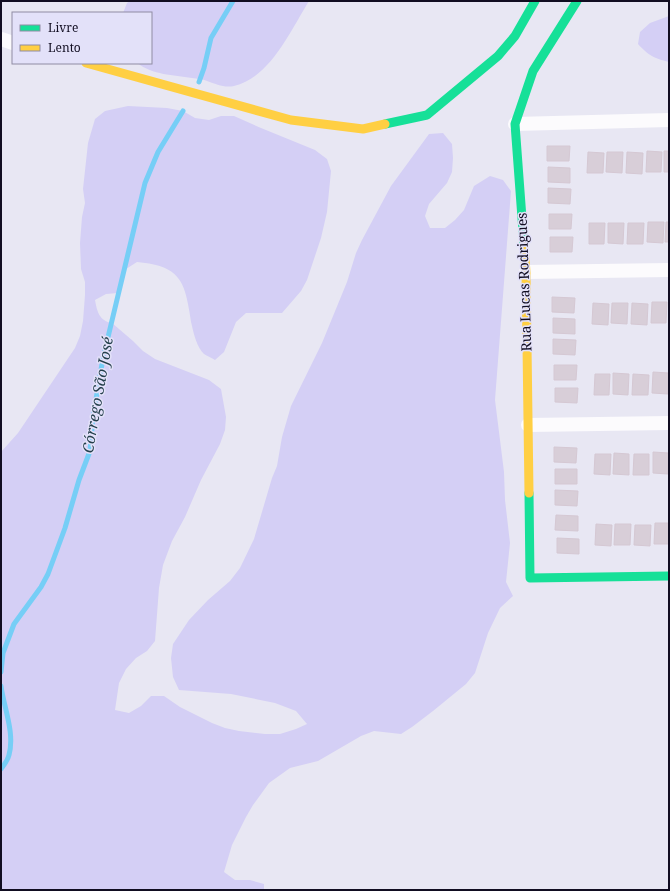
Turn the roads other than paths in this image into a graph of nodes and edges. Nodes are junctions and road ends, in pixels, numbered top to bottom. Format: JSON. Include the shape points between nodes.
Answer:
{"nodes":[{"id":1,"x":535,"y":1,"type":"edge"},
{"id":2,"x":577,"y":1,"type":"edge"},
{"id":3,"x":1,"y":40,"type":"edge"},
{"id":4,"x":12,"y":43,"type":"edge"},
{"id":5,"x":90,"y":64,"type":"edge"},
{"id":6,"x":669,"y":120,"type":"edge"},
{"id":7,"x":515,"y":124,"type":"junction"},
{"id":8,"x":669,"y":270,"type":"edge"},
{"id":9,"x":526,"y":272,"type":"junction"},
{"id":10,"x":669,"y":423,"type":"edge"},
{"id":11,"x":528,"y":425,"type":"junction"},
{"id":12,"x":669,"y":576,"type":"edge"}],
"edges":[{"from":1,"to":5,"type":"street","via":[[515,36],[498,56],[427,115],[363,129],[291,120]]},
{"from":2,"to":7,"type":"street","name":"Rua Lucas Rodrigues","via":[[533,71]]},
{"from":3,"to":4,"type":"street"},
{"from":6,"to":7,"type":"street"},
{"from":7,"to":9,"type":"street","name":"Rua Lucas Rodrigues"},
{"from":8,"to":9,"type":"street"},
{"from":9,"to":11,"type":"street","name":"Rua Lucas Rodrigues"},
{"from":10,"to":11,"type":"street"},
{"from":11,"to":12,"type":"street","name":"Rua Lucas Rodrigues","via":[[530,578]]}]}
